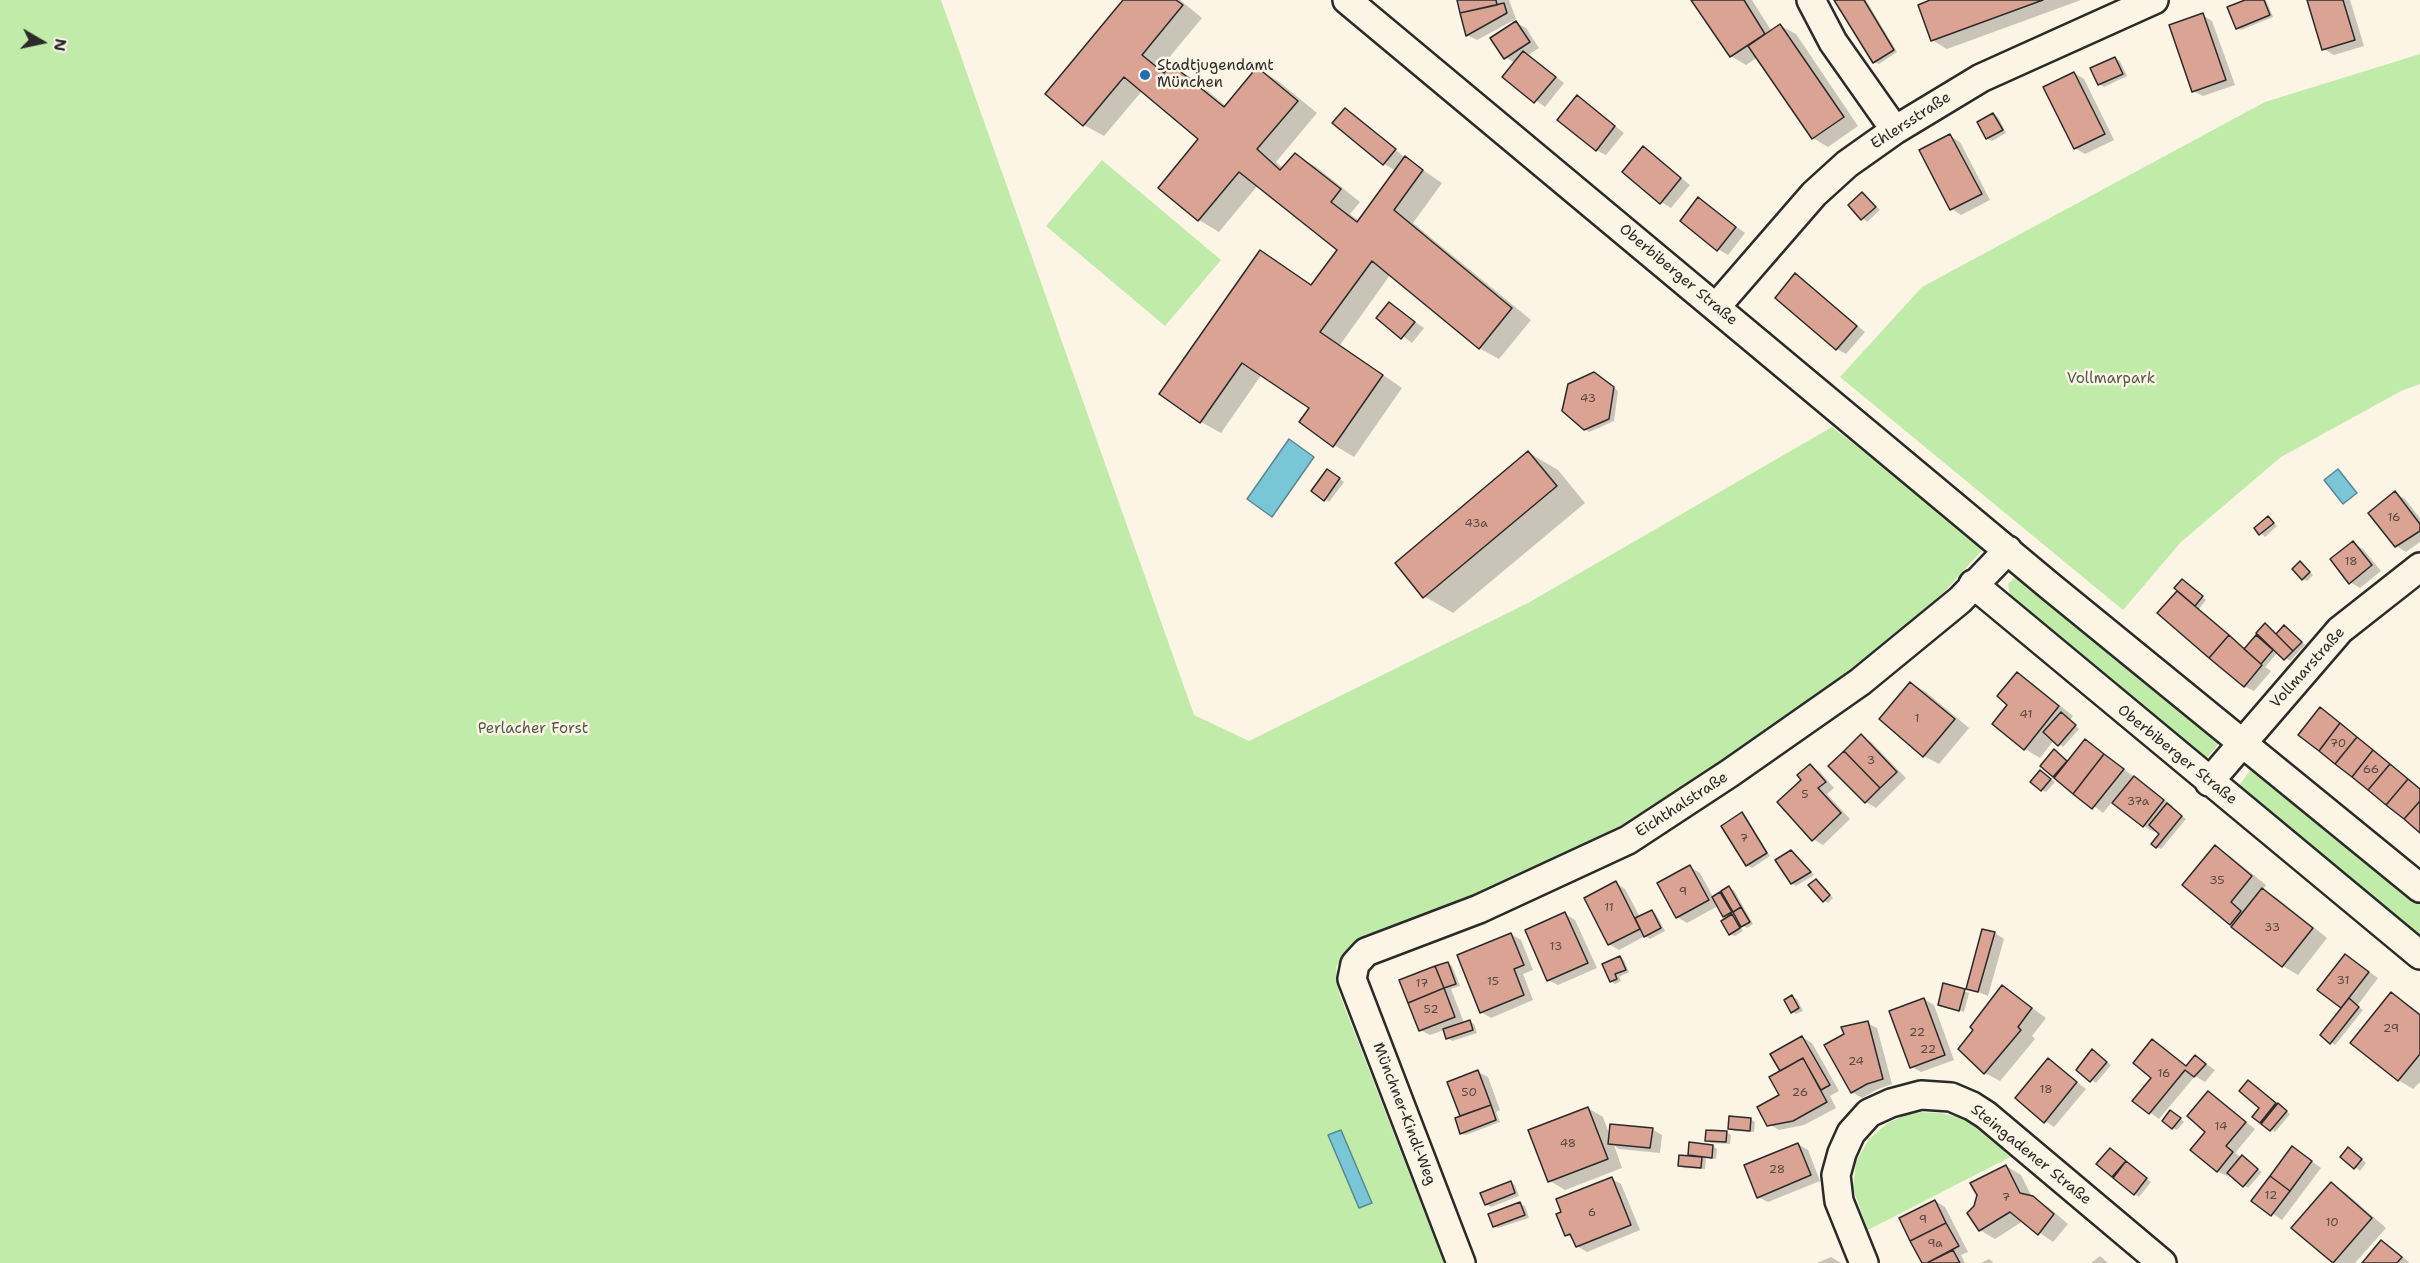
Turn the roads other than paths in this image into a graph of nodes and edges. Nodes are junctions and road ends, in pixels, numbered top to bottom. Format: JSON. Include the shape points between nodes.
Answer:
{"nodes":[{"id":1,"x":1347,"y":0,"type":"edge"},
{"id":2,"x":1811,"y":0,"type":"edge"},
{"id":3,"x":2154,"y":0,"type":"edge"},
{"id":4,"x":1895,"y":130,"type":"junction"},
{"id":5,"x":1716,"y":307,"type":"junction"},
{"id":6,"x":2008,"y":550,"type":"junction"},
{"id":7,"x":2420,"y":567,"type":"edge"},
{"id":8,"x":1973,"y":584,"type":"junction"},
{"id":9,"x":2242,"y":741,"type":"junction"},
{"id":10,"x":2209,"y":782,"type":"junction"},
{"id":11,"x":2420,"y":888,"type":"edge"},
{"id":12,"x":2420,"y":955,"type":"edge"},
{"id":13,"x":1355,"y":964,"type":"joint"},
{"id":14,"x":1461,"y":1263,"type":"edge"},
{"id":15,"x":1864,"y":1263,"type":"edge"},
{"id":16,"x":2162,"y":1263,"type":"edge"}],
"edges":[{"from":1,"to":5,"type":"street","name":"Oberbiberger Straße"},
{"from":2,"to":4,"type":"street","via":[[1833,42]]},
{"from":3,"to":4,"type":"street","name":"Ehlersstraße","via":[[1981,78]]},
{"from":4,"to":5,"type":"street","name":"Ehlersstraße","via":[[1847,164],[1814,194]]},
{"from":5,"to":6,"type":"street","name":"Oberbiberger Straße"},
{"from":6,"to":8,"type":"street"},
{"from":6,"to":9,"type":"street","name":"Oberbiberger Straße"},
{"from":7,"to":9,"type":"street","name":"Vollmarstraße","via":[[2340,630]]},
{"from":8,"to":10,"type":"street","name":"Oberbiberger Straße"},
{"from":8,"to":13,"type":"street","name":"Eichthalstraße","via":[[1960,600],[1860,682],[1628,840],[1479,909],[1366,952]]},
{"from":9,"to":10,"type":"street","name":"Vollmarstraße"},
{"from":9,"to":11,"type":"street","name":"Oberbiberger Straße"},
{"from":10,"to":12,"type":"street","name":"Oberbiberger Straße"},
{"from":13,"to":14,"type":"street","name":"Münchner-Kindl-Weg","via":[[1352,979]]},
{"from":15,"to":16,"type":"street","name":"Steingadener Straße","via":[[1839,1200],[1836,1175],[1842,1153],[1851,1133],[1869,1113],[1891,1102],[1921,1095],[1951,1097],[1986,1115]]}]}
